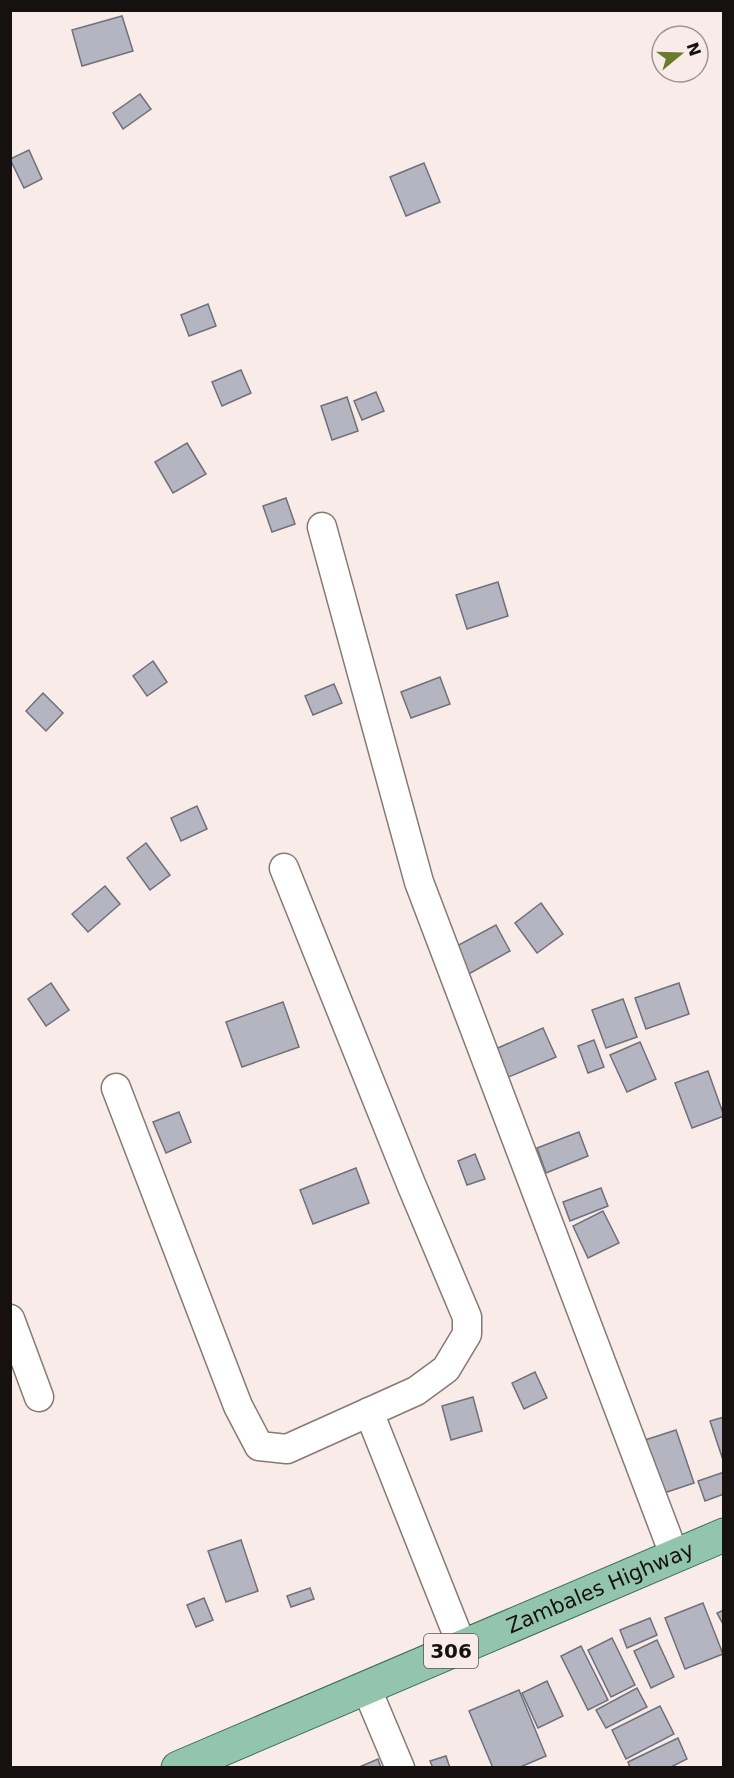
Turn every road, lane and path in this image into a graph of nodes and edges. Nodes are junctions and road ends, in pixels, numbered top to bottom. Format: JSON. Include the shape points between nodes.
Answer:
{"nodes":[{"id":1,"x":322,"y":527,"type":"dead end"},
{"id":2,"x":284,"y":868,"type":"dead end"},
{"id":3,"x":116,"y":1088,"type":"dead end"},
{"id":4,"x":10,"y":1319,"type":"edge"},
{"id":5,"x":39,"y":1397,"type":"dead end"},
{"id":6,"x":369,"y":1412,"type":"junction"},
{"id":7,"x":723,"y":1535,"type":"edge"},
{"id":8,"x":675,"y":1557,"type":"junction"},
{"id":9,"x":462,"y":1646,"type":"junction"},
{"id":10,"x":366,"y":1687,"type":"junction"},
{"id":11,"x":178,"y":1767,"type":"edge"},
{"id":12,"x":400,"y":1767,"type":"edge"}],
"edges":[{"from":1,"to":8,"type":"street","via":[[419,882]]},
{"from":2,"to":6,"type":"street","via":[[467,1317],[467,1334],[446,1369],[416,1391]]},
{"from":3,"to":6,"type":"street","via":[[238,1406],[259,1446],[287,1449]]},
{"from":4,"to":5,"type":"street"},
{"from":6,"to":9,"type":"street"},
{"from":7,"to":8,"type":"main road","name":"Zambales Highway","number":"306"},
{"from":8,"to":9,"type":"main road","name":"Zambales Highway","number":"306"},
{"from":9,"to":10,"type":"main road","name":"Zambales Highway","number":"306"},
{"from":10,"to":11,"type":"main road","name":"Zambales Highway","number":"306"},
{"from":10,"to":12,"type":"street"}]}
